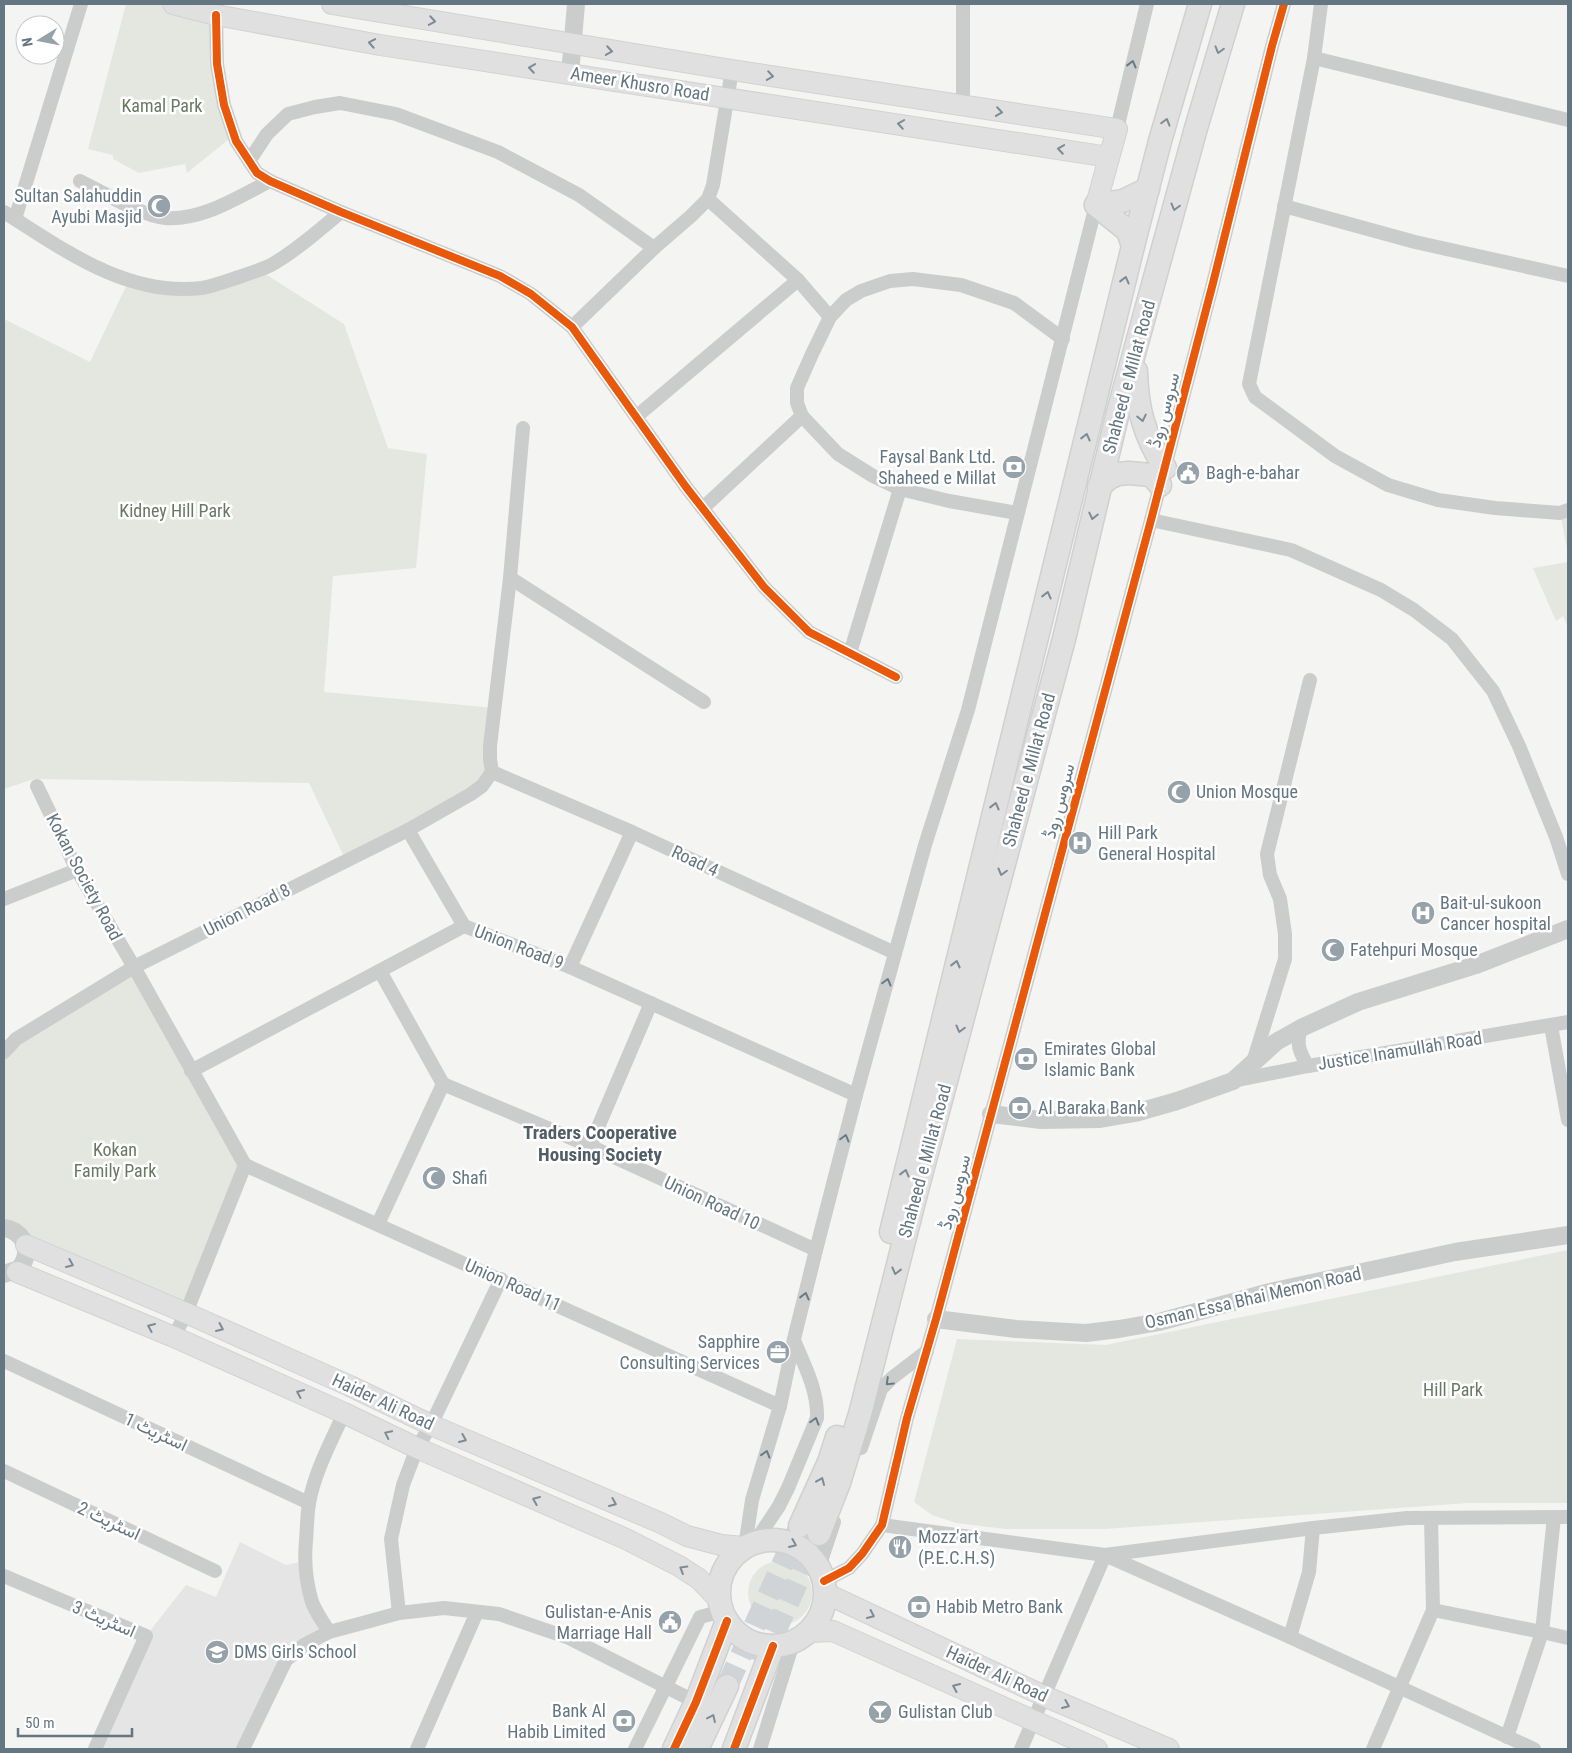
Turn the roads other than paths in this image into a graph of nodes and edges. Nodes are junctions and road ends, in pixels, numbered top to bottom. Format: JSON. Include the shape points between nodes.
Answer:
{"nodes":[{"id":1,"x":81,"y":4,"type":"edge"},
{"id":2,"x":173,"y":4,"type":"edge"},
{"id":3,"x":332,"y":4,"type":"edge"},
{"id":4,"x":576,"y":4,"type":"edge"},
{"id":5,"x":963,"y":4,"type":"edge"},
{"id":6,"x":1147,"y":4,"type":"edge"},
{"id":7,"x":1200,"y":4,"type":"edge"},
{"id":8,"x":1211,"y":4,"type":"edge"},
{"id":9,"x":1284,"y":4,"type":"edge"},
{"id":10,"x":1321,"y":4,"type":"edge"},
{"id":11,"x":1229,"y":10,"type":"edge"},
{"id":12,"x":216,"y":15,"type":"junction"},
{"id":13,"x":573,"y":45,"type":"junction"},
{"id":14,"x":1314,"y":58,"type":"junction"},
{"id":15,"x":732,"y":70,"type":"junction"},
{"id":16,"x":570,"y":74,"type":"junction"},
{"id":17,"x":1178,"y":79,"type":"junction"},
{"id":18,"x":728,"y":98,"type":"junction"},
{"id":19,"x":963,"y":107,"type":"junction"},
{"id":20,"x":1568,"y":120,"type":"edge"},
{"id":21,"x":1117,"y":129,"type":"junction"},
{"id":22,"x":1109,"y":157,"type":"junction"},
{"id":23,"x":249,"y":161,"type":"junction"},
{"id":24,"x":80,"y":181,"type":"dead end"},
{"id":25,"x":270,"y":182,"type":"junction"},
{"id":26,"x":1148,"y":189,"type":"junction"},
{"id":27,"x":708,"y":199,"type":"junction"},
{"id":28,"x":1096,"y":205,"type":"junction"},
{"id":29,"x":1284,"y":206,"type":"junction"},
{"id":30,"x":341,"y":212,"type":"junction"},
{"id":31,"x":9,"y":215,"type":"edge"},
{"id":32,"x":1133,"y":246,"type":"junction"},
{"id":33,"x":654,"y":248,"type":"junction"},
{"id":34,"x":1568,"y":276,"type":"edge"},
{"id":35,"x":798,"y":280,"type":"junction"},
{"id":36,"x":830,"y":317,"type":"junction"},
{"id":37,"x":572,"y":327,"type":"junction"},
{"id":38,"x":1063,"y":339,"type":"junction"},
{"id":39,"x":1135,"y":352,"type":"junction"},
{"id":40,"x":636,"y":416,"type":"junction"},
{"id":41,"x":802,"y":416,"type":"junction"},
{"id":42,"x":523,"y":428,"type":"dead end"},
{"id":43,"x":1163,"y":476,"type":"junction"},
{"id":44,"x":1099,"y":487,"type":"junction"},
{"id":45,"x":900,"y":488,"type":"junction"},
{"id":46,"x":703,"y":508,"type":"junction"},
{"id":47,"x":1568,"y":510,"type":"edge"},
{"id":48,"x":1017,"y":513,"type":"junction"},
{"id":49,"x":1151,"y":520,"type":"junction"},
{"id":50,"x":510,"y":578,"type":"junction"},
{"id":51,"x":850,"y":653,"type":"junction"},
{"id":52,"x":896,"y":677,"type":"dead end"},
{"id":53,"x":1310,"y":680,"type":"dead end"},
{"id":54,"x":704,"y":702,"type":"dead end"},
{"id":55,"x":492,"y":772,"type":"junction"},
{"id":56,"x":37,"y":786,"type":"dead end"},
{"id":57,"x":408,"y":830,"type":"junction"},
{"id":58,"x":632,"y":832,"type":"junction"},
{"id":59,"x":77,"y":870,"type":"junction"},
{"id":60,"x":1568,"y":874,"type":"edge"},
{"id":61,"x":4,"y":899,"type":"edge"},
{"id":62,"x":464,"y":926,"type":"junction"},
{"id":63,"x":1568,"y":929,"type":"edge"},
{"id":64,"x":895,"y":954,"type":"junction"},
{"id":65,"x":134,"y":967,"type":"junction"},
{"id":66,"x":570,"y":967,"type":"junction"},
{"id":67,"x":380,"y":971,"type":"junction"},
{"id":68,"x":651,"y":1003,"type":"junction"},
{"id":69,"x":1568,"y":1022,"type":"edge"},
{"id":70,"x":1551,"y":1026,"type":"junction"},
{"id":71,"x":1301,"y":1028,"type":"junction"},
{"id":72,"x":4,"y":1052,"type":"edge"},
{"id":73,"x":1253,"y":1062,"type":"junction"},
{"id":74,"x":1308,"y":1066,"type":"junction"},
{"id":75,"x":191,"y":1071,"type":"junction"},
{"id":76,"x":1233,"y":1081,"type":"junction"},
{"id":77,"x":443,"y":1084,"type":"junction"},
{"id":78,"x":856,"y":1095,"type":"junction"},
{"id":79,"x":991,"y":1114,"type":"junction"},
{"id":80,"x":1568,"y":1120,"type":"edge"},
{"id":81,"x":590,"y":1146,"type":"junction"},
{"id":82,"x":245,"y":1165,"type":"junction"},
{"id":83,"x":378,"y":1224,"type":"junction"},
{"id":84,"x":4,"y":1228,"type":"edge"},
{"id":85,"x":1568,"y":1235,"type":"edge"},
{"id":86,"x":26,"y":1245,"type":"junction"},
{"id":87,"x":816,"y":1250,"type":"junction"},
{"id":88,"x":8,"y":1276,"type":"edge"},
{"id":89,"x":501,"y":1279,"type":"junction"},
{"id":90,"x":186,"y":1313,"type":"junction"},
{"id":91,"x":936,"y":1319,"type":"junction"},
{"id":92,"x":174,"y":1337,"type":"junction"},
{"id":93,"x":794,"y":1339,"type":"junction"},
{"id":94,"x":927,"y":1351,"type":"junction"},
{"id":95,"x":4,"y":1361,"type":"edge"},
{"id":96,"x":780,"y":1406,"type":"junction"},
{"id":97,"x":344,"y":1413,"type":"junction"},
{"id":98,"x":431,"y":1425,"type":"junction"},
{"id":99,"x":417,"y":1448,"type":"junction"},
{"id":100,"x":4,"y":1471,"type":"edge"},
{"id":101,"x":309,"y":1503,"type":"junction"},
{"id":102,"x":1561,"y":1517,"type":"edge"},
{"id":103,"x":1431,"y":1518,"type":"junction"},
{"id":104,"x":882,"y":1525,"type":"junction"},
{"id":105,"x":1313,"y":1528,"type":"junction"},
{"id":106,"x":750,"y":1544,"type":"junction"},
{"id":107,"x":1105,"y":1555,"type":"junction"},
{"id":108,"x":215,"y":1570,"type":"dead end"},
{"id":109,"x":4,"y":1576,"type":"edge"},
{"id":110,"x":823,"y":1581,"type":"junction"},
{"id":111,"x":1433,"y":1610,"type":"junction"},
{"id":112,"x":723,"y":1611,"type":"junction"},
{"id":113,"x":477,"y":1612,"type":"junction"},
{"id":114,"x":399,"y":1613,"type":"junction"},
{"id":115,"x":329,"y":1632,"type":"junction"},
{"id":116,"x":1542,"y":1632,"type":"junction"},
{"id":117,"x":1290,"y":1637,"type":"junction"},
{"id":118,"x":1568,"y":1638,"type":"edge"},
{"id":119,"x":786,"y":1647,"type":"junction"},
{"id":120,"x":711,"y":1661,"type":"junction"},
{"id":121,"x":664,"y":1687,"type":"junction"},
{"id":122,"x":1400,"y":1688,"type":"junction"},
{"id":123,"x":1044,"y":1696,"type":"junction"},
{"id":124,"x":696,"y":1702,"type":"junction"},
{"id":125,"x":1034,"y":1722,"type":"junction"},
{"id":126,"x":1507,"y":1738,"type":"junction"},
{"id":127,"x":95,"y":1749,"type":"edge"},
{"id":128,"x":243,"y":1749,"type":"edge"},
{"id":129,"x":417,"y":1749,"type":"edge"},
{"id":130,"x":635,"y":1749,"type":"edge"},
{"id":131,"x":674,"y":1749,"type":"edge"},
{"id":132,"x":697,"y":1749,"type":"edge"},
{"id":133,"x":722,"y":1749,"type":"edge"},
{"id":134,"x":734,"y":1749,"type":"edge"},
{"id":135,"x":760,"y":1749,"type":"edge"},
{"id":136,"x":1022,"y":1749,"type":"edge"},
{"id":137,"x":1097,"y":1749,"type":"edge"},
{"id":138,"x":1169,"y":1749,"type":"edge"},
{"id":139,"x":1373,"y":1749,"type":"edge"},
{"id":140,"x":1534,"y":1749,"type":"edge"}],
"edges":[{"from":1,"to":31,"type":"street"},
{"from":2,"to":12,"type":"main road","name":"Ameer Khusro Road"},
{"from":3,"to":13,"type":"main road","name":"Ameer Khusro Road","one_way":true},
{"from":4,"to":13,"type":"street"},
{"from":5,"to":19,"type":"street"},
{"from":21,"to":6,"type":"street","one_way":true},
{"from":7,"to":17,"type":"main road","name":"Shaheed e Millat Road"},
{"from":8,"to":17,"type":"main road","via":[[1191,64]]},
{"from":9,"to":43,"type":"street","name":"سروس روڈ"},
{"from":10,"to":14,"type":"street"},
{"from":11,"to":39,"type":"main road","name":"Shaheed e Millat Road","one_way":true},
{"from":16,"to":12,"type":"main road","name":"Ameer Khusro Road","one_way":true},
{"from":12,"to":23,"type":"street","via":[[217,64],[224,105],[236,141]]},
{"from":13,"to":15,"type":"main road","name":"Ameer Khusro Road","one_way":true},
{"from":13,"to":16,"type":"street"},
{"from":14,"to":20,"type":"street"},
{"from":14,"to":29,"type":"street"},
{"from":15,"to":18,"type":"street"},
{"from":15,"to":19,"type":"main road","name":"Ameer Khusro Road","one_way":true},
{"from":16,"to":18,"type":"main road","name":"Ameer Khusro Road"},
{"from":26,"to":17,"type":"main road","name":"Shaheed e Millat Road","one_way":true},
{"from":22,"to":18,"type":"main road","name":"Ameer Khusro Road","one_way":true},
{"from":18,"to":27,"type":"street"},
{"from":19,"to":21,"type":"main road","name":"Ameer Khusro Road","one_way":true},
{"from":21,"to":22,"type":"main road"},
{"from":22,"to":28,"type":"main road"},
{"from":23,"to":25,"type":"street","via":[[257,173]]},
{"from":23,"to":33,"type":"street","via":[[267,134],[288,114],[340,103],[396,114],[498,152],[579,195]]},
{"from":24,"to":25,"type":"street","via":[[136,209],[164,218],[188,217],[218,207]]},
{"from":25,"to":30,"type":"street"},
{"from":26,"to":28,"type":"main road","via":[[1122,201]]},
{"from":26,"to":32,"type":"main road","name":"Shaheed e Millat Road"},
{"from":27,"to":33,"type":"street"},
{"from":27,"to":35,"type":"street"},
{"from":28,"to":32,"type":"main road","via":[[1128,231]]},
{"from":28,"to":38,"type":"street"},
{"from":29,"to":34,"type":"street","via":[[1415,242]]},
{"from":29,"to":47,"type":"street","via":[[1249,384],[1254,397],[1335,456],[1388,485],[1448,502],[1514,509]]},
{"from":30,"to":31,"type":"street","via":[[272,264],[204,288],[176,289],[154,287],[92,267]]},
{"from":30,"to":37,"type":"street","via":[[500,276],[531,294]]},
{"from":44,"to":32,"type":"main road","name":"Shaheed e Millat Road","one_way":true,"via":[[1064,639],[860,1414],[839,1483],[810,1530],[849,1400]]},
{"from":33,"to":37,"type":"street"},
{"from":35,"to":36,"type":"street"},
{"from":35,"to":40,"type":"street"},
{"from":36,"to":38,"type":"street","via":[[846,300],[861,291],[890,281],[913,279],[961,285],[1014,303]]},
{"from":36,"to":41,"type":"street","via":[[797,388]]},
{"from":37,"to":40,"type":"street"},
{"from":38,"to":48,"type":"street"},
{"from":39,"to":43,"type":"main road","one_way":true,"via":[[1136,386],[1144,427]]},
{"from":39,"to":44,"type":"main road","name":"Shaheed e Millat Road"},
{"from":40,"to":46,"type":"street"},
{"from":41,"to":45,"type":"street","via":[[838,454]]},
{"from":41,"to":46,"type":"street"},
{"from":42,"to":50,"type":"street"},
{"from":43,"to":44,"type":"main road","via":[[1118,474]]},
{"from":43,"to":49,"type":"street","name":"سروس روڈ"},
{"from":45,"to":48,"type":"street"},
{"from":45,"to":51,"type":"street"},
{"from":46,"to":51,"type":"street","via":[[764,587],[802,626]]},
{"from":48,"to":64,"type":"street","via":[[968,710],[925,845]]},
{"from":49,"to":60,"type":"street","via":[[1291,550],[1381,590],[1452,639],[1493,691],[1519,746]]},
{"from":49,"to":79,"type":"street","name":"سروس روڈ"},
{"from":50,"to":54,"type":"street"},
{"from":50,"to":55,"type":"street","via":[[490,746]]},
{"from":51,"to":52,"type":"street"},
{"from":53,"to":73,"type":"street","via":[[1267,854],[1270,875],[1280,900],[1285,959]]},
{"from":55,"to":57,"type":"street","name":"Union Road 8","via":[[472,794]]},
{"from":55,"to":58,"type":"street","name":"Road 4"},
{"from":56,"to":59,"type":"street","name":"Kokan Society Road"},
{"from":57,"to":62,"type":"street"},
{"from":57,"to":65,"type":"street","name":"Union Road 8"},
{"from":58,"to":64,"type":"street","name":"Road 4"},
{"from":58,"to":66,"type":"street"},
{"from":59,"to":61,"type":"street"},
{"from":59,"to":65,"type":"street","name":"Kokan Society Road"},
{"from":62,"to":66,"type":"street","name":"Union Road 9"},
{"from":62,"to":67,"type":"street","name":"Union Road 9"},
{"from":63,"to":71,"type":"street","via":[[1476,965],[1358,1002]]},
{"from":78,"to":64,"type":"street","one_way":true},
{"from":65,"to":72,"type":"street","name":"Union Road 8","via":[[16,1039]]},
{"from":65,"to":75,"type":"street","name":"Kokan Society Road"},
{"from":66,"to":68,"type":"street","name":"Union Road 9"},
{"from":67,"to":75,"type":"street","name":"Union Road 9"},
{"from":67,"to":77,"type":"street"},
{"from":68,"to":78,"type":"street","name":"Union Road 9"},
{"from":68,"to":81,"type":"street"},
{"from":69,"to":70,"type":"street","name":"Justice Inamullah Road"},
{"from":70,"to":74,"type":"street","name":"Justice Inamullah Road"},
{"from":70,"to":80,"type":"street"},
{"from":71,"to":73,"type":"street","via":[[1276,1042]]},
{"from":71,"to":74,"type":"street","via":[[1297,1045]]},
{"from":73,"to":76,"type":"street"},
{"from":74,"to":76,"type":"street","name":"Justice Inamullah Road"},
{"from":75,"to":82,"type":"street","name":"Kokan Society Road"},
{"from":76,"to":79,"type":"street","via":[[1177,1102],[1100,1119],[1041,1120]]},
{"from":77,"to":81,"type":"street","name":"Union Road 10"},
{"from":77,"to":83,"type":"street"},
{"from":87,"to":78,"type":"street","one_way":true},
{"from":79,"to":91,"type":"street","name":"سروس روڈ"},
{"from":81,"to":87,"type":"street","name":"Union Road 10"},
{"from":82,"to":83,"type":"street","name":"Union Road 11"},
{"from":82,"to":90,"type":"street"},
{"from":83,"to":89,"type":"street","name":"Union Road 11"},
{"from":84,"to":86,"type":"street","via":[[17,1233]]},
{"from":85,"to":91,"type":"street","name":"Osman Essa Bhai Memon Road","via":[[1455,1252],[1119,1329],[1086,1333],[1016,1329]]},
{"from":86,"to":88,"type":"street","via":[[24,1261]]},
{"from":86,"to":90,"type":"main road","name":"Haider Ali Road","one_way":true},
{"from":93,"to":87,"type":"street","one_way":true},
{"from":92,"to":88,"type":"main road","name":"Haider Ali Road","one_way":true},
{"from":89,"to":96,"type":"street","name":"Union Road 11"},
{"from":89,"to":98,"type":"street"},
{"from":90,"to":92,"type":"street"},
{"from":90,"to":98,"type":"main road","name":"Haider Ali Road","one_way":true},
{"from":91,"to":94,"type":"street","name":"سروس روڈ"},
{"from":97,"to":92,"type":"main road","name":"Haider Ali Road","one_way":true},
{"from":93,"to":96,"type":"street"},
{"from":106,"to":93,"type":"street","one_way":true,"via":[[779,1506],[817,1418],[816,1394]]},
{"from":94,"to":104,"type":"street","name":"سروس روڈ","via":[[907,1418]]},
{"from":94,"to":110,"type":"street","one_way":true,"via":[[881,1389]]},
{"from":95,"to":101,"type":"street","name":"اسٹریٹ 1"},
{"from":106,"to":96,"type":"street","one_way":true,"via":[[752,1500]]},
{"from":99,"to":97,"type":"main road","name":"Haider Ali Road","one_way":true},
{"from":97,"to":101,"type":"street","via":[[324,1456]]},
{"from":98,"to":99,"type":"street"},
{"from":98,"to":106,"type":"main road","name":"Haider Ali Road","one_way":true,"via":[[687,1536],[721,1545]]},
{"from":112,"to":99,"type":"main road","name":"Haider Ali Road","one_way":true,"via":[[699,1579],[670,1561]]},
{"from":99,"to":114,"type":"street","via":[[403,1485],[391,1539]]},
{"from":100,"to":108,"type":"street","name":"اسٹریٹ 2"},
{"from":101,"to":115,"type":"street","via":[[304,1561],[307,1582],[313,1604]]},
{"from":102,"to":103,"type":"street"},
{"from":102,"to":116,"type":"street"},
{"from":103,"to":105,"type":"street"},
{"from":103,"to":111,"type":"street"},
{"from":104,"to":107,"type":"street"},
{"from":104,"to":110,"type":"street","name":"سروس روڈ","via":[[849,1568]]},
{"from":105,"to":107,"type":"street"},
{"from":105,"to":117,"type":"street","via":[[1309,1572]]},
{"from":106,"to":110,"type":"main road","one_way":true,"via":[[770,1539],[788,1541],[805,1549]]},
{"from":106,"to":112,"type":"main road","via":[[732,1557],[724,1570],[719,1585]]},
{"from":107,"to":117,"type":"street"},
{"from":107,"to":123,"type":"street"},
{"from":109,"to":127,"type":"street","name":"اسٹریٹ 3","via":[[146,1636]]},
{"from":110,"to":119,"type":"main road","via":[[822,1615]]},
{"from":110,"to":123,"type":"main road","name":"Haider Ali Road","one_way":true},
{"from":111,"to":116,"type":"street"},
{"from":111,"to":122,"type":"street"},
{"from":112,"to":119,"type":"main road","via":[[739,1635],[755,1644]]},
{"from":112,"to":120,"type":"main road"},
{"from":112,"to":121,"type":"street","via":[[700,1617]]},
{"from":113,"to":114,"type":"street","via":[[444,1608]]},
{"from":113,"to":121,"type":"street","via":[[499,1614],[569,1638]]},
{"from":113,"to":129,"type":"street"},
{"from":114,"to":115,"type":"street"},
{"from":115,"to":128,"type":"street","via":[[304,1644],[286,1660]]},
{"from":116,"to":118,"type":"street"},
{"from":116,"to":126,"type":"street"},
{"from":117,"to":122,"type":"street"},
{"from":119,"to":120,"type":"main road","via":[[765,1661],[752,1647],[741,1646],[723,1651]]},
{"from":125,"to":119,"type":"main road","name":"Haider Ali Road","one_way":true,"via":[[833,1631]]},
{"from":119,"to":134,"type":"main road"},
{"from":119,"to":135,"type":"street"},
{"from":120,"to":124,"type":"main road"},
{"from":121,"to":124,"type":"street"},
{"from":121,"to":130,"type":"street"},
{"from":122,"to":126,"type":"street"},
{"from":122,"to":139,"type":"street"},
{"from":123,"to":125,"type":"street"},
{"from":123,"to":138,"type":"main road","name":"Haider Ali Road","one_way":true},
{"from":124,"to":131,"type":"main road"},
{"from":125,"to":136,"type":"street"},
{"from":125,"to":137,"type":"main road","name":"Haider Ali Road"},
{"from":126,"to":140,"type":"street"},
{"from":132,"to":133,"type":"main road","one_way":true,"via":[[736,1691]]}]}
